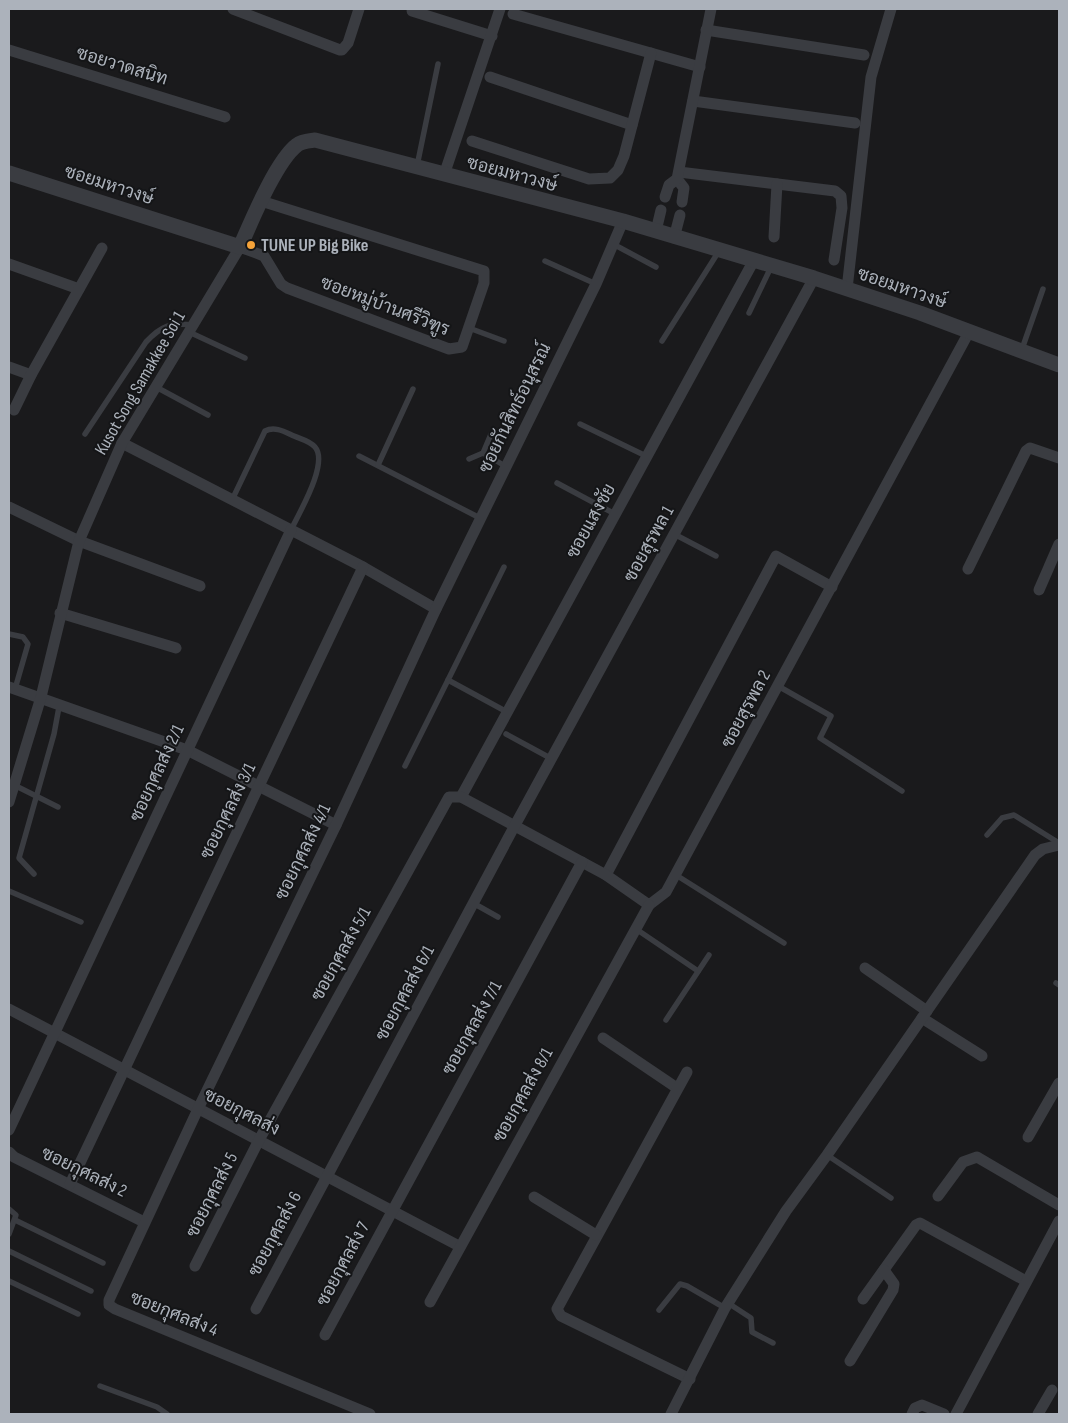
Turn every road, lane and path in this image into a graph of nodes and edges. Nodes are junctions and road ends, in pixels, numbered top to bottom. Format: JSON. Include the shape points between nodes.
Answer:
{"nodes":[{"id":1,"x":232,"y":9,"type":"edge"},
{"id":2,"x":359,"y":9,"type":"edge"},
{"id":3,"x":500,"y":9,"type":"edge"},
{"id":4,"x":711,"y":9,"type":"edge"},
{"id":5,"x":891,"y":9,"type":"edge"},
{"id":6,"x":412,"y":11,"type":"dead end"},
{"id":7,"x":260,"y":14,"type":"edge"},
{"id":8,"x":513,"y":14,"type":"dead end"},
{"id":9,"x":706,"y":30,"type":"junction"},
{"id":10,"x":492,"y":36,"type":"junction"},
{"id":11,"x":9,"y":50,"type":"edge"},
{"id":12,"x":651,"y":53,"type":"junction"},
{"id":13,"x":864,"y":55,"type":"dead end"},
{"id":14,"x":438,"y":64,"type":"dead end"},
{"id":15,"x":700,"y":67,"type":"junction"},
{"id":16,"x":490,"y":77,"type":"dead end"},
{"id":17,"x":693,"y":101,"type":"junction"},
{"id":18,"x":225,"y":117,"type":"dead end"},
{"id":19,"x":855,"y":123,"type":"dead end"},
{"id":20,"x":632,"y":125,"type":"junction"},
{"id":21,"x":472,"y":141,"type":"dead end"},
{"id":22,"x":417,"y":168,"type":"junction"},
{"id":23,"x":9,"y":173,"type":"edge"},
{"id":24,"x":444,"y":175,"type":"junction"},
{"id":25,"x":678,"y":176,"type":"junction"},
{"id":26,"x":777,"y":184,"type":"junction"},
{"id":27,"x":665,"y":197,"type":"dead end"},
{"id":28,"x":261,"y":201,"type":"junction"},
{"id":29,"x":682,"y":202,"type":"dead end"},
{"id":30,"x":661,"y":210,"type":"dead end"},
{"id":31,"x":680,"y":215,"type":"dead end"},
{"id":32,"x":623,"y":222,"type":"junction"},
{"id":33,"x":656,"y":231,"type":"junction"},
{"id":34,"x":774,"y":237,"type":"dead end"},
{"id":35,"x":674,"y":238,"type":"junction"},
{"id":36,"x":613,"y":244,"type":"junction"},
{"id":37,"x":240,"y":247,"type":"junction"},
{"id":38,"x":102,"y":248,"type":"dead end"},
{"id":39,"x":719,"y":251,"type":"junction"},
{"id":40,"x":834,"y":260,"type":"dead end"},
{"id":41,"x":545,"y":261,"type":"dead end"},
{"id":42,"x":753,"y":262,"type":"junction"},
{"id":43,"x":9,"y":264,"type":"edge"},
{"id":44,"x":771,"y":266,"type":"junction"},
{"id":45,"x":656,"y":267,"type":"dead end"},
{"id":46,"x":814,"y":278,"type":"junction"},
{"id":47,"x":596,"y":284,"type":"junction"},
{"id":48,"x":79,"y":289,"type":"junction"},
{"id":49,"x":847,"y":289,"type":"junction"},
{"id":50,"x":1043,"y":289,"type":"dead end"},
{"id":51,"x":749,"y":313,"type":"dead end"},
{"id":52,"x":191,"y":328,"type":"junction"},
{"id":53,"x":468,"y":328,"type":"junction"},
{"id":54,"x":969,"y":332,"type":"junction"},
{"id":55,"x":504,"y":341,"type":"dead end"},
{"id":56,"x":662,"y":341,"type":"dead end"},
{"id":57,"x":1021,"y":351,"type":"junction"},
{"id":58,"x":245,"y":358,"type":"dead end"},
{"id":59,"x":1059,"y":365,"type":"edge"},
{"id":60,"x":9,"y":367,"type":"edge"},
{"id":61,"x":31,"y":375,"type":"junction"},
{"id":62,"x":156,"y":387,"type":"junction"},
{"id":63,"x":413,"y":389,"type":"dead end"},
{"id":64,"x":14,"y":410,"type":"dead end"},
{"id":65,"x":208,"y":415,"type":"dead end"},
{"id":66,"x":580,"y":424,"type":"dead end"},
{"id":67,"x":85,"y":434,"type":"dead end"},
{"id":68,"x":491,"y":434,"type":"dead end"},
{"id":69,"x":122,"y":443,"type":"junction"},
{"id":70,"x":483,"y":453,"type":"junction"},
{"id":71,"x":359,"y":456,"type":"dead end"},
{"id":72,"x":646,"y":456,"type":"junction"},
{"id":73,"x":1059,"y":458,"type":"edge"},
{"id":74,"x":469,"y":459,"type":"dead end"},
{"id":75,"x":378,"y":466,"type":"junction"},
{"id":76,"x":505,"y":466,"type":"junction"},
{"id":77,"x":557,"y":483,"type":"dead end"},
{"id":78,"x":232,"y":500,"type":"junction"},
{"id":79,"x":9,"y":507,"type":"edge"},
{"id":80,"x":615,"y":514,"type":"junction"},
{"id":81,"x":480,"y":518,"type":"junction"},
{"id":82,"x":291,"y":530,"type":"junction"},
{"id":83,"x":674,"y":534,"type":"junction"},
{"id":84,"x":79,"y":540,"type":"junction"},
{"id":85,"x":1059,"y":544,"type":"edge"},
{"id":86,"x":716,"y":556,"type":"dead end"},
{"id":87,"x":504,"y":566,"type":"dead end"},
{"id":88,"x":362,"y":567,"type":"junction"},
{"id":89,"x":968,"y":569,"type":"dead end"},
{"id":90,"x":200,"y":586,"type":"dead end"},
{"id":91,"x":832,"y":587,"type":"junction"},
{"id":92,"x":1039,"y":590,"type":"dead end"},
{"id":93,"x":436,"y":609,"type":"junction"},
{"id":94,"x":60,"y":614,"type":"junction"},
{"id":95,"x":9,"y":634,"type":"edge"},
{"id":96,"x":176,"y":648,"type":"dead end"},
{"id":97,"x":448,"y":680,"type":"junction"},
{"id":98,"x":778,"y":686,"type":"junction"},
{"id":99,"x":12,"y":688,"type":"edge"},
{"id":100,"x":42,"y":697,"type":"junction"},
{"id":101,"x":59,"y":707,"type":"junction"},
{"id":102,"x":507,"y":712,"type":"junction"},
{"id":103,"x":506,"y":734,"type":"dead end"},
{"id":104,"x":187,"y":750,"type":"junction"},
{"id":105,"x":552,"y":759,"type":"junction"},
{"id":106,"x":405,"y":766,"type":"dead end"},
{"id":107,"x":14,"y":785,"type":"junction"},
{"id":108,"x":260,"y":786,"type":"junction"},
{"id":109,"x":902,"y":791,"type":"dead end"},
{"id":110,"x":36,"y":796,"type":"junction"},
{"id":111,"x":461,"y":797,"type":"junction"},
{"id":112,"x":9,"y":802,"type":"edge"},
{"id":113,"x":58,"y":807,"type":"dead end"},
{"id":114,"x":336,"y":824,"type":"junction"},
{"id":115,"x":514,"y":827,"type":"junction"},
{"id":116,"x":987,"y":835,"type":"dead end"},
{"id":117,"x":1059,"y":844,"type":"edge"},
{"id":118,"x":582,"y":862,"type":"junction"},
{"id":119,"x":34,"y":874,"type":"dead end"},
{"id":120,"x":606,"y":875,"type":"junction"},
{"id":121,"x":676,"y":875,"type":"junction"},
{"id":122,"x":9,"y":891,"type":"edge"},
{"id":123,"x":474,"y":903,"type":"junction"},
{"id":124,"x":649,"y":905,"type":"junction"},
{"id":125,"x":498,"y":917,"type":"dead end"},
{"id":126,"x":81,"y":922,"type":"dead end"},
{"id":127,"x":636,"y":929,"type":"junction"},
{"id":128,"x":784,"y":943,"type":"dead end"},
{"id":129,"x":709,"y":955,"type":"dead end"},
{"id":130,"x":865,"y":968,"type":"dead end"},
{"id":131,"x":698,"y":971,"type":"junction"},
{"id":132,"x":9,"y":1009,"type":"edge"},
{"id":133,"x":924,"y":1014,"type":"junction"},
{"id":134,"x":666,"y":1020,"type":"dead end"},
{"id":135,"x":55,"y":1032,"type":"junction"},
{"id":136,"x":603,"y":1038,"type":"dead end"},
{"id":137,"x":982,"y":1056,"type":"dead end"},
{"id":138,"x":124,"y":1068,"type":"junction"},
{"id":139,"x":687,"y":1072,"type":"dead end"},
{"id":140,"x":1059,"y":1083,"type":"edge"},
{"id":141,"x":677,"y":1088,"type":"junction"},
{"id":142,"x":1056,"y":1098,"type":"edge"},
{"id":143,"x":198,"y":1109,"type":"junction"},
{"id":144,"x":9,"y":1130,"type":"edge"},
{"id":145,"x":1028,"y":1137,"type":"dead end"},
{"id":146,"x":259,"y":1140,"type":"junction"},
{"id":147,"x":9,"y":1152,"type":"edge"},
{"id":148,"x":827,"y":1155,"type":"junction"},
{"id":149,"x":326,"y":1175,"type":"junction"},
{"id":150,"x":70,"y":1184,"type":"junction"},
{"id":151,"x":938,"y":1196,"type":"dead end"},
{"id":152,"x":534,"y":1197,"type":"dead end"},
{"id":153,"x":891,"y":1198,"type":"dead end"},
{"id":154,"x":1059,"y":1205,"type":"edge"},
{"id":155,"x":9,"y":1208,"type":"edge"},
{"id":156,"x":392,"y":1210,"type":"junction"},
{"id":157,"x":15,"y":1220,"type":"junction"},
{"id":158,"x":1059,"y":1221,"type":"edge"},
{"id":159,"x":144,"y":1222,"type":"junction"},
{"id":160,"x":9,"y":1234,"type":"edge"},
{"id":161,"x":596,"y":1235,"type":"junction"},
{"id":162,"x":459,"y":1246,"type":"junction"},
{"id":163,"x":9,"y":1251,"type":"edge"},
{"id":164,"x":103,"y":1263,"type":"dead end"},
{"id":165,"x":195,"y":1266,"type":"dead end"},
{"id":166,"x":884,"y":1270,"type":"junction"},
{"id":167,"x":9,"y":1281,"type":"edge"},
{"id":168,"x":1026,"y":1281,"type":"junction"},
{"id":169,"x":91,"y":1290,"type":"dead end"},
{"id":170,"x":863,"y":1299,"type":"dead end"},
{"id":171,"x":430,"y":1302,"type":"dead end"},
{"id":172,"x":727,"y":1306,"type":"junction"},
{"id":173,"x":256,"y":1309,"type":"dead end"},
{"id":174,"x":660,"y":1310,"type":"dead end"},
{"id":175,"x":78,"y":1314,"type":"dead end"},
{"id":176,"x":325,"y":1336,"type":"dead end"},
{"id":177,"x":773,"y":1344,"type":"dead end"},
{"id":178,"x":850,"y":1361,"type":"dead end"},
{"id":179,"x":690,"y":1379,"type":"junction"},
{"id":180,"x":100,"y":1386,"type":"dead end"},
{"id":181,"x":1052,"y":1390,"type":"dead end"},
{"id":182,"x":167,"y":1414,"type":"edge"},
{"id":183,"x":370,"y":1414,"type":"edge"},
{"id":184,"x":671,"y":1414,"type":"edge"},
{"id":185,"x":912,"y":1414,"type":"edge"},
{"id":186,"x":944,"y":1414,"type":"edge"},
{"id":187,"x":956,"y":1414,"type":"edge"},
{"id":188,"x":1038,"y":1414,"type":"edge"}],
"edges":[{"from":1,"to":7,"type":"street"},
{"from":2,"to":7,"type":"street","via":[[348,43],[342,50]]},
{"from":3,"to":10,"type":"street"},
{"from":4,"to":9,"type":"street"},
{"from":5,"to":49,"type":"street","via":[[871,77]]},
{"from":6,"to":10,"type":"street"},
{"from":8,"to":12,"type":"street"},
{"from":9,"to":13,"type":"street"},
{"from":9,"to":15,"type":"street"},
{"from":10,"to":24,"type":"street"},
{"from":11,"to":18,"type":"street","name":"ซอยวาดสนิท"},
{"from":12,"to":15,"type":"street"},
{"from":12,"to":20,"type":"street"},
{"from":14,"to":22,"type":"lane"},
{"from":15,"to":17,"type":"street"},
{"from":16,"to":20,"type":"street"},
{"from":17,"to":19,"type":"street"},
{"from":17,"to":25,"type":"street"},
{"from":20,"to":21,"type":"street","via":[[618,170],[610,178],[601,180],[589,180]]},
{"from":22,"to":24,"type":"street","name":"ซอยมหาวงษ์"},
{"from":22,"to":28,"type":"street","name":"ซอยมหาวงษ์","via":[[315,140],[301,142],[291,151]]},
{"from":23,"to":37,"type":"street","name":"ซอยมหาวงษ์"},
{"from":24,"to":32,"type":"street","name":"ซอยมหาวงษ์"},
{"from":25,"to":26,"type":"street"},
{"from":25,"to":27,"type":"street","via":[[669,185]]},
{"from":25,"to":29,"type":"street","via":[[684,188]]},
{"from":26,"to":34,"type":"street"},
{"from":26,"to":40,"type":"street","via":[[840,194],[842,208]]},
{"from":28,"to":37,"type":"street","name":"ซอยมหาวงษ์"},
{"from":28,"to":53,"type":"street","name":"ซอยหมู่บ้านศรีวิฑูร","via":[[484,271],[484,283]]},
{"from":30,"to":33,"type":"street"},
{"from":31,"to":35,"type":"street"},
{"from":32,"to":33,"type":"street","name":"ซอยมหาวงษ์"},
{"from":32,"to":36,"type":"street","name":"ซอยกันสิทธ์อนุสรณ์"},
{"from":33,"to":35,"type":"street","name":"ซอยมหาวงษ์"},
{"from":35,"to":39,"type":"street","name":"ซอยมหาวงษ์"},
{"from":36,"to":45,"type":"lane"},
{"from":36,"to":47,"type":"street","name":"ซอยกันสิทธ์อนุสรณ์"},
{"from":37,"to":52,"type":"street","name":"Kusot Song Samakkee Soi 1"},
{"from":37,"to":53,"type":"street","name":"ซอยหมู่บ้านศรีวิฑูร","via":[[264,256],[281,284],[288,288],[448,349],[462,347]]},
{"from":38,"to":48,"type":"street"},
{"from":39,"to":42,"type":"street","name":"ซอยมหาวงษ์"},
{"from":39,"to":56,"type":"lane"},
{"from":41,"to":47,"type":"lane"},
{"from":42,"to":44,"type":"street","name":"ซอยมหาวงษ์"},
{"from":42,"to":72,"type":"street","name":"ซอยแสงชัย"},
{"from":43,"to":48,"type":"street"},
{"from":44,"to":46,"type":"street","name":"ซอยมหาวงษ์"},
{"from":44,"to":51,"type":"lane"},
{"from":46,"to":49,"type":"street","name":"ซอยมหาวงษ์"},
{"from":46,"to":83,"type":"street","name":"ซอยสุรพล 1"},
{"from":47,"to":76,"type":"street","name":"ซอยกันสิทธ์อนุสรณ์"},
{"from":48,"to":61,"type":"street"},
{"from":49,"to":54,"type":"street","name":"ซอยมหาวงษ์"},
{"from":50,"to":57,"type":"lane"},
{"from":52,"to":58,"type":"lane"},
{"from":52,"to":62,"type":"street","name":"Kusot Song Samakkee Soi 1"},
{"from":52,"to":67,"type":"lane","via":[[169,324],[158,329]]},
{"from":53,"to":55,"type":"lane"},
{"from":54,"to":57,"type":"street","name":"ซอยมหาวงษ์"},
{"from":54,"to":91,"type":"street","name":"ซอยสุรพล 2"},
{"from":57,"to":59,"type":"street","name":"ซอยมหาวงษ์"},
{"from":60,"to":61,"type":"street"},
{"from":61,"to":64,"type":"street"},
{"from":62,"to":65,"type":"lane"},
{"from":62,"to":69,"type":"street","name":"Kusot Song Samakkee Soi 1"},
{"from":63,"to":75,"type":"lane"},
{"from":66,"to":72,"type":"lane"},
{"from":68,"to":70,"type":"lane"},
{"from":69,"to":78,"type":"street"},
{"from":69,"to":84,"type":"street","name":"Kusot Song Samakkee Soi 1"},
{"from":70,"to":74,"type":"lane"},
{"from":70,"to":76,"type":"lane"},
{"from":71,"to":75,"type":"lane"},
{"from":72,"to":80,"type":"street","name":"ซอยแสงชัย"},
{"from":73,"to":89,"type":"street","via":[[1030,448],[1026,451]]},
{"from":75,"to":81,"type":"lane"},
{"from":76,"to":81,"type":"street","name":"ซอยกันสิทธ์อนุสรณ์"},
{"from":77,"to":80,"type":"lane"},
{"from":78,"to":82,"type":"street"},
{"from":78,"to":82,"type":"lane","via":[[265,431],[274,428],[309,442],[316,448],[319,464]]},
{"from":79,"to":84,"type":"street"},
{"from":80,"to":102,"type":"street","name":"ซอยแสงชัย"},
{"from":81,"to":93,"type":"street","name":"ซอยกันสิทธ์อนุสรณ์"},
{"from":82,"to":88,"type":"street"},
{"from":82,"to":104,"type":"street","name":"ซอยกุศลส่ง 2/1"},
{"from":83,"to":86,"type":"lane"},
{"from":83,"to":105,"type":"street","name":"ซอยสุรพล 1"},
{"from":84,"to":90,"type":"street"},
{"from":84,"to":94,"type":"street","name":"Kusot Song Samakkee Soi 1"},
{"from":85,"to":92,"type":"street"},
{"from":87,"to":97,"type":"lane"},
{"from":88,"to":93,"type":"street"},
{"from":88,"to":108,"type":"street","name":"ซอยกุศลส่ง 3/1"},
{"from":91,"to":98,"type":"street","name":"ซอยสุรพล 2"},
{"from":91,"to":120,"type":"street","via":[[776,556]]},
{"from":93,"to":114,"type":"street","name":"ซอยกุศลส่ง 4/1"},
{"from":94,"to":96,"type":"street"},
{"from":94,"to":100,"type":"street","name":"Kusot Song Samakkee Soi 1"},
{"from":95,"to":99,"type":"lane","via":[[23,637],[28,644]]},
{"from":97,"to":102,"type":"lane"},
{"from":97,"to":106,"type":"lane"},
{"from":98,"to":109,"type":"lane","via":[[831,716],[820,738]]},
{"from":98,"to":121,"type":"street","name":"ซอยสุรพล 2"},
{"from":99,"to":100,"type":"street"},
{"from":100,"to":101,"type":"street"},
{"from":100,"to":107,"type":"street","name":"Kusot Song Samakkee Soi 1"},
{"from":101,"to":104,"type":"street"},
{"from":101,"to":110,"type":"lane"},
{"from":102,"to":111,"type":"street","name":"ซอยแสงชัย"},
{"from":103,"to":105,"type":"lane"},
{"from":104,"to":108,"type":"street"},
{"from":104,"to":135,"type":"street","name":"ซอยกุศลส่ง 2/1"},
{"from":105,"to":115,"type":"street","name":"ซอยสุรพล 1"},
{"from":107,"to":110,"type":"lane"},
{"from":107,"to":112,"type":"street","name":"Kusot Song Samakkee Soi 1"},
{"from":108,"to":114,"type":"street"},
{"from":108,"to":138,"type":"street","name":"ซอยกุศลส่ง 3/1"},
{"from":110,"to":113,"type":"lane"},
{"from":110,"to":119,"type":"lane","via":[[19,858]]},
{"from":111,"to":115,"type":"street"},
{"from":111,"to":146,"type":"street","name":"ซอยกุศลส่ง 5/1","via":[[449,797],[444,802]]},
{"from":114,"to":143,"type":"street","name":"ซอยกุศลส่ง 4/1"},
{"from":115,"to":118,"type":"street"},
{"from":115,"to":123,"type":"street","name":"ซอยกุศลส่ง 6/1"},
{"from":116,"to":117,"type":"lane","via":[[1002,818],[1014,815]]},
{"from":117,"to":133,"type":"street","via":[[1034,855]]},
{"from":118,"to":120,"type":"street"},
{"from":118,"to":156,"type":"street","name":"ซอยกุศลส่ง 7/1"},
{"from":120,"to":124,"type":"street"},
{"from":121,"to":124,"type":"street","name":"ซอยสุรพล 2","via":[[666,892]]},
{"from":121,"to":128,"type":"lane"},
{"from":122,"to":126,"type":"lane"},
{"from":123,"to":125,"type":"lane"},
{"from":123,"to":149,"type":"street","name":"ซอยกุศลส่ง 6/1"},
{"from":124,"to":127,"type":"street","name":"ซอยกุศลส่ง 8/1"},
{"from":127,"to":131,"type":"lane"},
{"from":127,"to":162,"type":"street","name":"ซอยกุศลส่ง 8/1"},
{"from":129,"to":131,"type":"lane"},
{"from":130,"to":133,"type":"street"},
{"from":131,"to":134,"type":"lane"},
{"from":132,"to":135,"type":"street","name":"ซอยกุศลส่ง"},
{"from":133,"to":137,"type":"street"},
{"from":133,"to":148,"type":"street"},
{"from":135,"to":138,"type":"street","name":"ซอยกุศลส่ง"},
{"from":135,"to":144,"type":"street"},
{"from":136,"to":141,"type":"street"},
{"from":138,"to":143,"type":"street","name":"ซอยกุศลส่ง"},
{"from":138,"to":150,"type":"street","name":"ซอยกุศลส่ง 3/1"},
{"from":139,"to":141,"type":"street"},
{"from":140,"to":142,"type":"street"},
{"from":141,"to":161,"type":"street"},
{"from":142,"to":145,"type":"street"},
{"from":143,"to":146,"type":"street","name":"ซอยกุศลส่ง"},
{"from":143,"to":159,"type":"street","name":"ซอยกุศลส่ง 4"},
{"from":146,"to":149,"type":"street","name":"ซอยกุศลส่ง"},
{"from":146,"to":165,"type":"street","name":"ซอยกุศลส่ง 5"},
{"from":147,"to":150,"type":"street","name":"ซอยกุศลส่ง 2","via":[[14,1158]]},
{"from":148,"to":153,"type":"lane"},
{"from":148,"to":172,"type":"street","via":[[786,1211]]},
{"from":149,"to":156,"type":"street","name":"ซอยกุศลส่ง"},
{"from":149,"to":173,"type":"street","name":"ซอยกุศลส่ง 6"},
{"from":150,"to":159,"type":"street","name":"ซอยกุศลส่ง 2"},
{"from":151,"to":154,"type":"street","via":[[963,1162],[977,1157]]},
{"from":152,"to":161,"type":"street"},
{"from":155,"to":157,"type":"lane","via":[[16,1215]]},
{"from":156,"to":162,"type":"street","name":"ซอยกุศลส่ง"},
{"from":156,"to":176,"type":"street","name":"ซอยกุศลส่ง 7"},
{"from":157,"to":160,"type":"lane"},
{"from":157,"to":164,"type":"lane"},
{"from":158,"to":168,"type":"street"},
{"from":159,"to":183,"type":"street","name":"ซอยกุศลส่ง 4","via":[[110,1296],[111,1307]]},
{"from":161,"to":179,"type":"street","via":[[558,1304],[558,1313]]},
{"from":162,"to":171,"type":"street","name":"ซอยกุศลส่ง 8/1"},
{"from":163,"to":169,"type":"lane"},
{"from":166,"to":168,"type":"street","via":[[920,1223]]},
{"from":166,"to":170,"type":"street"},
{"from":166,"to":178,"type":"street","via":[[894,1284],[892,1290]]},
{"from":167,"to":175,"type":"lane"},
{"from":168,"to":187,"type":"street"},
{"from":172,"to":174,"type":"lane","via":[[680,1284]]},
{"from":172,"to":177,"type":"lane","via":[[751,1318],[752,1332]]},
{"from":172,"to":179,"type":"street"},
{"from":179,"to":184,"type":"street"},
{"from":180,"to":182,"type":"lane","via":[[157,1407]]},
{"from":181,"to":188,"type":"street"},
{"from":185,"to":186,"type":"street","via":[[922,1405]]}]}
